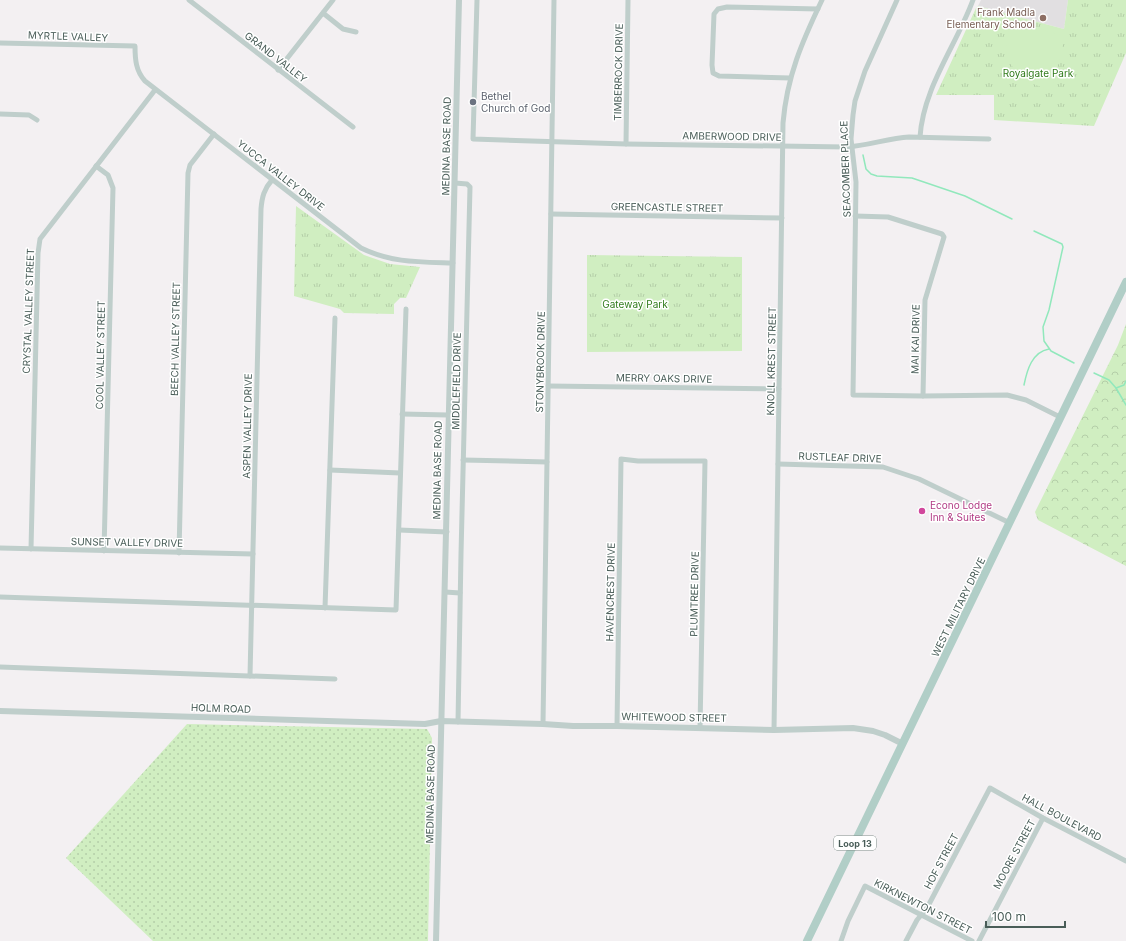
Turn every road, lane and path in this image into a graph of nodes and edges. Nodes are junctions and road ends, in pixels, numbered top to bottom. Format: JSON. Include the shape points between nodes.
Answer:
{"nodes":[{"id":1,"x":189,"y":0,"type":"edge"},
{"id":2,"x":333,"y":0,"type":"edge"},
{"id":3,"x":459,"y":0,"type":"edge"},
{"id":4,"x":477,"y":0,"type":"edge"},
{"id":5,"x":554,"y":0,"type":"edge"},
{"id":6,"x":628,"y":0,"type":"edge"},
{"id":7,"x":822,"y":0,"type":"edge"},
{"id":8,"x":897,"y":0,"type":"edge"},
{"id":9,"x":973,"y":0,"type":"edge"},
{"id":10,"x":818,"y":9,"type":"junction"},
{"id":11,"x":323,"y":13,"type":"junction"},
{"id":12,"x":356,"y":32,"type":"dead end"},
{"id":13,"x":0,"y":43,"type":"edge"},
{"id":14,"x":135,"y":46,"type":"joint"},
{"id":15,"x":278,"y":70,"type":"junction"},
{"id":16,"x":790,"y":78,"type":"junction"},
{"id":17,"x":155,"y":90,"type":"junction"},
{"id":18,"x":0,"y":114,"type":"edge"},
{"id":19,"x":37,"y":120,"type":"dead end"},
{"id":20,"x":352,"y":127,"type":"dead end"},
{"id":21,"x":214,"y":134,"type":"junction"},
{"id":22,"x":920,"y":137,"type":"junction"},
{"id":23,"x":989,"y":139,"type":"dead end"},
{"id":24,"x":552,"y":142,"type":"junction"},
{"id":25,"x":626,"y":144,"type":"junction"},
{"id":26,"x":783,"y":146,"type":"junction"},
{"id":27,"x":852,"y":146,"type":"junction"},
{"id":28,"x":96,"y":166,"type":"junction"},
{"id":29,"x":272,"y":180,"type":"junction"},
{"id":30,"x":455,"y":183,"type":"junction"},
{"id":31,"x":551,"y":214,"type":"junction"},
{"id":32,"x":855,"y":216,"type":"junction"},
{"id":33,"x":782,"y":218,"type":"junction"},
{"id":34,"x":453,"y":263,"type":"junction"},
{"id":35,"x":1126,"y":282,"type":"edge"},
{"id":36,"x":406,"y":309,"type":"dead end"},
{"id":37,"x":335,"y":318,"type":"dead end"},
{"id":38,"x":548,"y":386,"type":"junction"},
{"id":39,"x":779,"y":389,"type":"junction"},
{"id":40,"x":923,"y":396,"type":"junction"},
{"id":41,"x":402,"y":414,"type":"junction"},
{"id":42,"x":448,"y":415,"type":"junction"},
{"id":43,"x":1060,"y":417,"type":"junction"},
{"id":44,"x":621,"y":459,"type":"joint"},
{"id":45,"x":463,"y":460,"type":"junction"},
{"id":46,"x":547,"y":462,"type":"junction"},
{"id":47,"x":778,"y":464,"type":"junction"},
{"id":48,"x":330,"y":470,"type":"junction"},
{"id":49,"x":400,"y":473,"type":"junction"},
{"id":50,"x":1010,"y":523,"type":"junction"},
{"id":51,"x":399,"y":530,"type":"junction"},
{"id":52,"x":447,"y":532,"type":"junction"},
{"id":53,"x":0,"y":548,"type":"edge"},
{"id":54,"x":31,"y":549,"type":"junction"},
{"id":55,"x":104,"y":551,"type":"junction"},
{"id":56,"x":178,"y":553,"type":"junction"},
{"id":57,"x":253,"y":554,"type":"junction"},
{"id":58,"x":445,"y":592,"type":"junction"},
{"id":59,"x":460,"y":593,"type":"junction"},
{"id":60,"x":0,"y":597,"type":"edge"},
{"id":61,"x":251,"y":606,"type":"junction"},
{"id":62,"x":325,"y":608,"type":"junction"},
{"id":63,"x":0,"y":667,"type":"edge"},
{"id":64,"x":250,"y":676,"type":"junction"},
{"id":65,"x":335,"y":679,"type":"dead end"},
{"id":66,"x":0,"y":711,"type":"edge"},
{"id":67,"x":442,"y":721,"type":"junction"},
{"id":68,"x":458,"y":722,"type":"junction"},
{"id":69,"x":543,"y":724,"type":"junction"},
{"id":70,"x":618,"y":726,"type":"junction"},
{"id":71,"x":700,"y":728,"type":"junction"},
{"id":72,"x":774,"y":730,"type":"junction"},
{"id":73,"x":903,"y":744,"type":"junction"},
{"id":74,"x":990,"y":788,"type":"joint"},
{"id":75,"x":1043,"y":818,"type":"junction"},
{"id":76,"x":1126,"y":861,"type":"edge"},
{"id":77,"x":921,"y":915,"type":"junction"},
{"id":78,"x":436,"y":941,"type":"edge"},
{"id":79,"x":807,"y":941,"type":"edge"},
{"id":80,"x":841,"y":941,"type":"edge"},
{"id":81,"x":906,"y":941,"type":"edge"},
{"id":82,"x":972,"y":941,"type":"edge"},
{"id":83,"x":979,"y":941,"type":"edge"}],
"edges":[{"from":1,"to":15,"type":"street","name":"GRAND VALLEY"},
{"from":2,"to":11,"type":"street"},
{"from":3,"to":30,"type":"street","name":"MEDINA BASE ROAD"},
{"from":4,"to":24,"type":"street","name":"AMBERWOOD DRIVE","via":[[473,139]]},
{"from":5,"to":24,"type":"street","name":"STONYBROOK DRIVE"},
{"from":6,"to":25,"type":"street","name":"TIMBERROCK DRIVE"},
{"from":7,"to":10,"type":"street","name":"KNOLL KREST STREET"},
{"from":8,"to":27,"type":"street","name":"SEACOMBER PLACE","via":[[860,82],[853,115]]},
{"from":9,"to":22,"type":"street","via":[[929,95],[921,120]]},
{"from":10,"to":16,"type":"street","name":"KNOLL KREST STREET"},
{"from":10,"to":16,"type":"street","via":[[727,7],[715,11],[712,18],[713,73],[720,76]]},
{"from":11,"to":12,"type":"street","via":[[343,29]]},
{"from":11,"to":15,"type":"street"},
{"from":13,"to":14,"type":"street","name":"MYRTLE VALLEY"},
{"from":14,"to":17,"type":"street","name":"YUCCA VALLEY DRIVE","via":[[138,71]]},
{"from":15,"to":20,"type":"street","name":"GRAND VALLEY"},
{"from":16,"to":26,"type":"street","name":"KNOLL KREST STREET","via":[[785,107]]},
{"from":17,"to":21,"type":"street","name":"YUCCA VALLEY DRIVE"},
{"from":17,"to":28,"type":"street","name":"CRYSTAL VALLEY STREET"},
{"from":18,"to":19,"type":"street","via":[[29,115]]},
{"from":21,"to":29,"type":"street","name":"YUCCA VALLEY DRIVE"},
{"from":21,"to":56,"type":"street","name":"BEECH VALLEY STREET","via":[[190,165],[188,173]]},
{"from":22,"to":23,"type":"street","name":"AMBERWOOD DRIVE"},
{"from":22,"to":27,"type":"street","name":"AMBERWOOD DRIVE","via":[[896,138]]},
{"from":24,"to":25,"type":"street","name":"AMBERWOOD DRIVE"},
{"from":24,"to":31,"type":"street","name":"STONYBROOK DRIVE"},
{"from":25,"to":26,"type":"street","name":"AMBERWOOD DRIVE"},
{"from":26,"to":27,"type":"street","name":"AMBERWOOD DRIVE"},
{"from":26,"to":33,"type":"street","name":"KNOLL KREST STREET"},
{"from":27,"to":32,"type":"street","name":"SEACOMBER PLACE"},
{"from":28,"to":54,"type":"street","name":"CRYSTAL VALLEY STREET","via":[[43,234],[39,246]]},
{"from":28,"to":55,"type":"street","name":"COOL VALLEY STREET","via":[[108,175],[113,188]]},
{"from":29,"to":34,"type":"street","name":"YUCCA VALLEY DRIVE","via":[[371,253],[399,261]]},
{"from":29,"to":57,"type":"street","name":"ASPEN VALLEY DRIVE","via":[[265,188],[261,209]]},
{"from":30,"to":34,"type":"street","name":"MEDINA BASE ROAD"},
{"from":30,"to":45,"type":"street","name":"MIDDLEFIELD DRIVE","via":[[467,184],[470,188]]},
{"from":31,"to":33,"type":"street","name":"GREENCASTLE STREET"},
{"from":31,"to":38,"type":"street","name":"STONYBROOK DRIVE"},
{"from":32,"to":40,"type":"street","name":"SEACOMBER PLACE","via":[[853,395]]},
{"from":32,"to":40,"type":"street","name":"MAI KAI DRIVE","via":[[896,218],[942,234],[944,237],[925,300]]},
{"from":33,"to":39,"type":"street","name":"KNOLL KREST STREET"},
{"from":34,"to":42,"type":"street","name":"MEDINA BASE ROAD"},
{"from":35,"to":43,"type":"main road","name":"WEST MILITARY DRIVE","number":"Loop 13"},
{"from":36,"to":41,"type":"street"},
{"from":37,"to":48,"type":"street"},
{"from":38,"to":39,"type":"street","name":"MERRY OAKS DRIVE"},
{"from":38,"to":46,"type":"street","name":"STONYBROOK DRIVE"},
{"from":39,"to":47,"type":"street","name":"KNOLL KREST STREET"},
{"from":40,"to":43,"type":"street","via":[[1007,396],[1026,400]]},
{"from":41,"to":42,"type":"street"},
{"from":41,"to":49,"type":"street"},
{"from":42,"to":52,"type":"street","name":"MEDINA BASE ROAD"},
{"from":43,"to":50,"type":"main road","name":"WEST MILITARY DRIVE","number":"Loop 13"},
{"from":44,"to":70,"type":"street","name":"HAVENCREST DRIVE"},
{"from":44,"to":71,"type":"street","name":"PLUMTREE DRIVE","via":[[705,461]]},
{"from":45,"to":46,"type":"street"},
{"from":45,"to":59,"type":"street","name":"MIDDLEFIELD DRIVE"},
{"from":46,"to":69,"type":"street","name":"STONYBROOK DRIVE"},
{"from":47,"to":50,"type":"street","name":"RUSTLEAF DRIVE","via":[[883,467],[919,479]]},
{"from":47,"to":72,"type":"street","name":"KNOLL KREST STREET"},
{"from":48,"to":49,"type":"street"},
{"from":48,"to":62,"type":"street"},
{"from":49,"to":51,"type":"street"},
{"from":50,"to":73,"type":"main road","name":"WEST MILITARY DRIVE","number":"Loop 13"},
{"from":51,"to":52,"type":"street"},
{"from":51,"to":62,"type":"street","via":[[396,610]]},
{"from":52,"to":58,"type":"street","name":"MEDINA BASE ROAD"},
{"from":53,"to":54,"type":"street","name":"SUNSET VALLEY DRIVE"},
{"from":54,"to":55,"type":"street","name":"SUNSET VALLEY DRIVE"},
{"from":55,"to":56,"type":"street","name":"SUNSET VALLEY DRIVE"},
{"from":56,"to":57,"type":"street","name":"SUNSET VALLEY DRIVE"},
{"from":57,"to":61,"type":"street","name":"ASPEN VALLEY DRIVE"},
{"from":58,"to":59,"type":"street"},
{"from":58,"to":67,"type":"street","name":"MEDINA BASE ROAD"},
{"from":59,"to":68,"type":"street","name":"MIDDLEFIELD DRIVE"},
{"from":60,"to":61,"type":"street"},
{"from":61,"to":62,"type":"street"},
{"from":61,"to":64,"type":"street","name":"ASPEN VALLEY DRIVE"},
{"from":63,"to":64,"type":"street"},
{"from":64,"to":65,"type":"street"},
{"from":66,"to":67,"type":"street","name":"HOLM ROAD","via":[[426,724]]},
{"from":67,"to":68,"type":"street","name":"WHITEWOOD STREET"},
{"from":67,"to":78,"type":"street","name":"MEDINA BASE ROAD"},
{"from":68,"to":69,"type":"street","name":"WHITEWOOD STREET"},
{"from":69,"to":70,"type":"street","name":"WHITEWOOD STREET"},
{"from":70,"to":71,"type":"street","name":"WHITEWOOD STREET"},
{"from":71,"to":72,"type":"street","name":"WHITEWOOD STREET"},
{"from":72,"to":73,"type":"street","name":"WHITEWOOD STREET","via":[[861,729],[885,735]]},
{"from":73,"to":79,"type":"main road","name":"WEST MILITARY DRIVE","number":"Loop 13"},
{"from":74,"to":75,"type":"street","name":"HALL BOULEVARD"},
{"from":74,"to":77,"type":"street","name":"HOF STREET"},
{"from":75,"to":76,"type":"street","name":"HALL BOULEVARD"},
{"from":75,"to":83,"type":"street","name":"MOORE STREET"},
{"from":77,"to":80,"type":"street","name":"KIRKNEWTON STREET","via":[[865,886]]},
{"from":77,"to":81,"type":"street","name":"HOF STREET"},
{"from":77,"to":82,"type":"street","name":"KIRKNEWTON STREET"}]}
